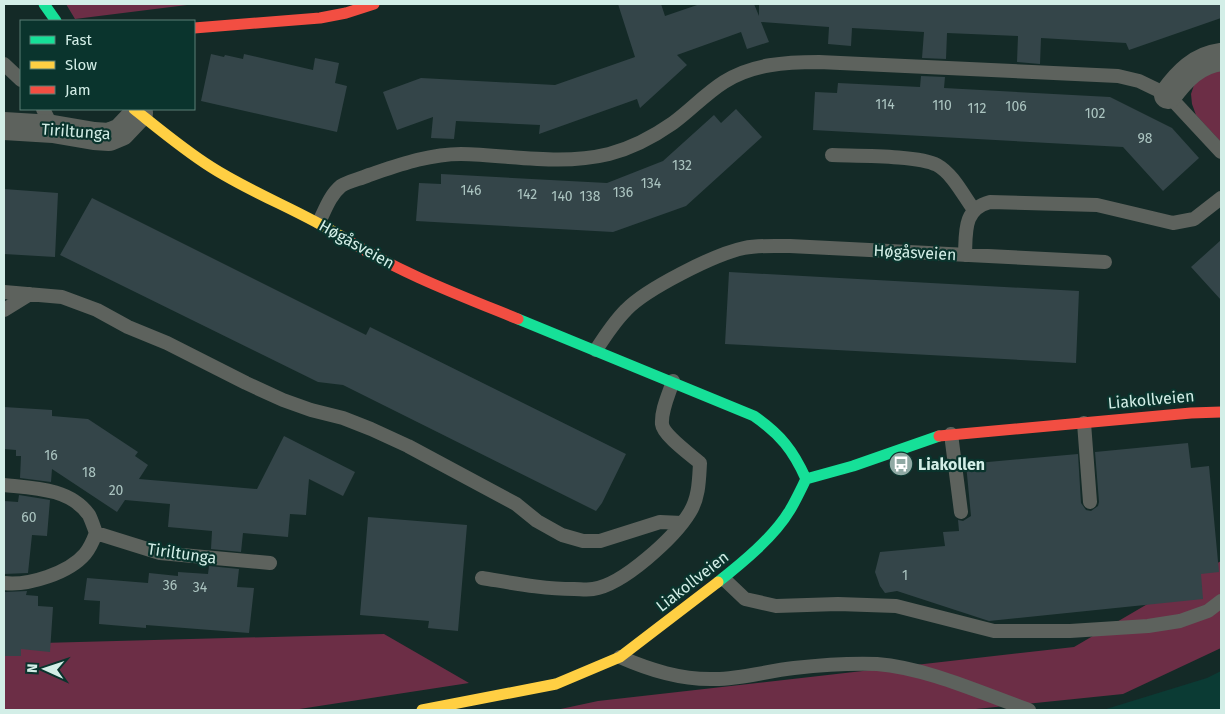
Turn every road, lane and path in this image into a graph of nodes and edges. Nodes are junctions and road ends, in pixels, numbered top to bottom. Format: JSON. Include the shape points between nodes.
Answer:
{"nodes":[{"id":1,"x":44,"y":4,"type":"edge"},
{"id":2,"x":374,"y":4,"type":"edge"},
{"id":3,"x":55,"y":20,"type":"edge"},
{"id":4,"x":195,"y":28,"type":"edge"},
{"id":5,"x":1221,"y":57,"type":"edge"},
{"id":6,"x":1168,"y":95,"type":"junction"},
{"id":7,"x":136,"y":111,"type":"edge"},
{"id":8,"x":48,"y":119,"type":"edge"},
{"id":9,"x":4,"y":126,"type":"edge"},
{"id":10,"x":1221,"y":152,"type":"edge"},
{"id":11,"x":832,"y":155,"type":"dead end"},
{"id":12,"x":1221,"y":198,"type":"edge"},
{"id":13,"x":974,"y":210,"type":"junction"},
{"id":14,"x":319,"y":222,"type":"junction"},
{"id":15,"x":965,"y":255,"type":"junction"},
{"id":16,"x":1105,"y":262,"type":"dead end"},
{"id":17,"x":4,"y":292,"type":"edge"},
{"id":18,"x":30,"y":294,"type":"junction"},
{"id":19,"x":4,"y":310,"type":"edge"},
{"id":20,"x":596,"y":350,"type":"junction"},
{"id":21,"x":673,"y":381,"type":"junction"},
{"id":22,"x":1221,"y":412,"type":"edge"},
{"id":23,"x":1084,"y":422,"type":"junction"},
{"id":24,"x":951,"y":434,"type":"junction"},
{"id":25,"x":806,"y":479,"type":"junction"},
{"id":26,"x":4,"y":485,"type":"edge"},
{"id":27,"x":1090,"y":502,"type":"dead end"},
{"id":28,"x":961,"y":512,"type":"dead end"},
{"id":29,"x":682,"y":523,"type":"junction"},
{"id":30,"x":96,"y":533,"type":"junction"},
{"id":31,"x":270,"y":563,"type":"dead end"},
{"id":32,"x":482,"y":578,"type":"dead end"},
{"id":33,"x":724,"y":578,"type":"junction"},
{"id":34,"x":4,"y":583,"type":"edge"},
{"id":35,"x":1221,"y":601,"type":"edge"},
{"id":36,"x":620,"y":657,"type":"junction"},
{"id":37,"x":422,"y":710,"type":"edge"},
{"id":38,"x":1028,"y":710,"type":"edge"}],
"edges":[{"from":1,"to":3,"type":"street"},
{"from":2,"to":4,"type":"street","via":[[320,18]]},
{"from":5,"to":6,"type":"street","via":[[1191,69]]},
{"from":6,"to":10,"type":"lane"},
{"from":6,"to":14,"type":"lane","via":[[1139,80],[1118,76],[819,62],[770,64],[724,82],[674,122],[630,148],[584,158],[551,160],[438,155],[341,186]]},
{"from":7,"to":8,"type":"street","name":"Tiriltunga","via":[[121,132],[109,137],[94,136]]},
{"from":7,"to":14,"type":"street","name":"Høgåsveien","via":[[211,167]]},
{"from":8,"to":9,"type":"street","name":"Tiriltunga"},
{"from":11,"to":13,"type":"lane","via":[[918,160],[937,165]]},
{"from":12,"to":13,"type":"lane","via":[[1194,219],[1173,223],[1109,207],[1081,204],[990,202]]},
{"from":13,"to":15,"type":"lane","name":"Høgåsveien","via":[[969,218]]},
{"from":14,"to":20,"type":"street","name":"Høgåsveien","via":[[370,254],[425,280]]},
{"from":15,"to":16,"type":"lane"},
{"from":15,"to":20,"type":"lane","name":"Høgåsveien","via":[[790,246],[743,248],[699,265],[649,292],[626,310]]},
{"from":17,"to":18,"type":"lane"},
{"from":18,"to":19,"type":"lane"},
{"from":18,"to":29,"type":"lane","via":[[62,297],[97,310],[276,396],[372,429],[516,504],[536,521],[562,535],[583,541],[600,541],[660,522]]},
{"from":20,"to":21,"type":"street","name":"Høgåsveien"},
{"from":21,"to":25,"type":"street","name":"Høgåsveien","via":[[738,408],[770,426],[787,442]]},
{"from":21,"to":29,"type":"lane","via":[[662,425],[666,433],[700,464],[697,495]]},
{"from":22,"to":23,"type":"street","name":"Liakollveien"},
{"from":23,"to":24,"type":"street","name":"Liakollveien"},
{"from":23,"to":27,"type":"lane"},
{"from":24,"to":25,"type":"street","name":"Liakollveien"},
{"from":24,"to":28,"type":"lane"},
{"from":25,"to":33,"type":"street","name":"Liakollveien","via":[[789,512],[770,536]]},
{"from":26,"to":30,"type":"lane","via":[[49,490],[68,498],[89,516]]},
{"from":29,"to":32,"type":"lane","via":[[643,564],[611,583],[593,589],[559,589]]},
{"from":30,"to":31,"type":"lane","name":"Tiriltunga","via":[[160,553]]},
{"from":30,"to":34,"type":"lane","via":[[84,555],[72,565],[37,581]]},
{"from":33,"to":35,"type":"lane","via":[[745,599],[776,606],[896,606],[994,631],[1148,626],[1180,621],[1208,611]]},
{"from":33,"to":36,"type":"street","name":"Liakollveien"},
{"from":36,"to":37,"type":"street","name":"Liakollveien","via":[[556,684]]},
{"from":36,"to":38,"type":"lane","via":[[658,672],[686,678],[715,679],[793,668],[879,664],[913,670]]}]}
